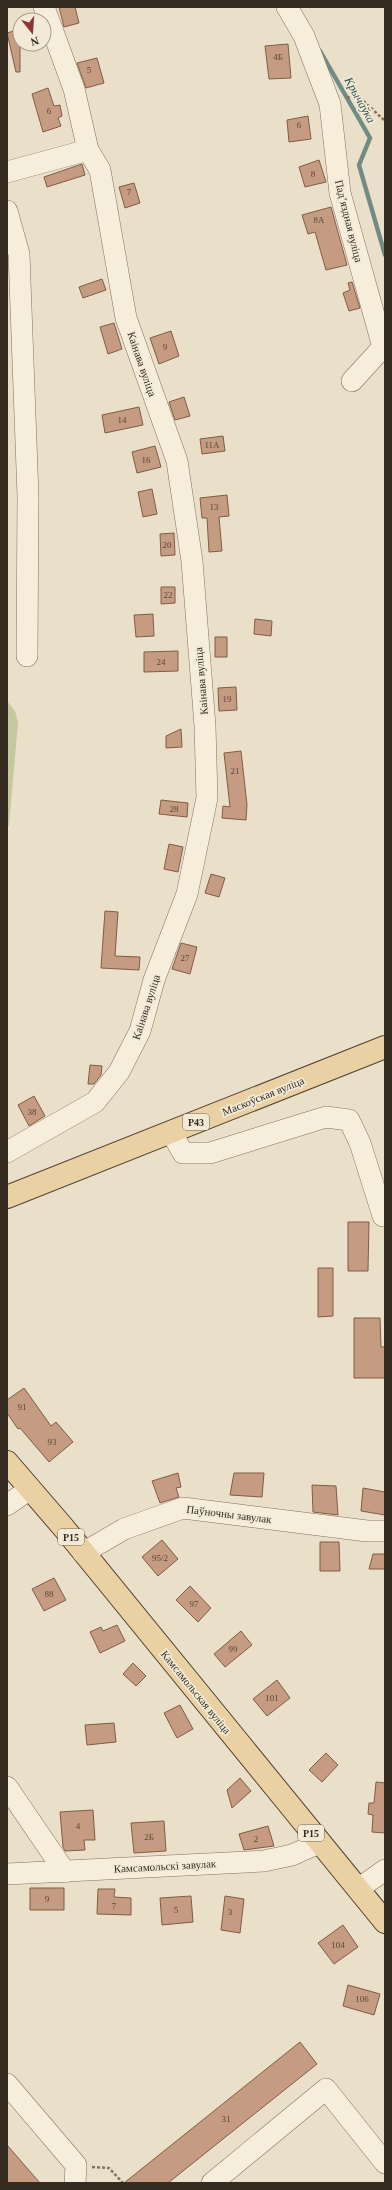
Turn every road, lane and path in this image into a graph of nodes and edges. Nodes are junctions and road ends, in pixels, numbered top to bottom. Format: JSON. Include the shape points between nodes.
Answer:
{"nodes":[{"id":1,"x":44,"y":7,"type":"edge"},
{"id":2,"x":287,"y":7,"type":"edge"},
{"id":3,"x":356,"y":94,"type":"dead end"},
{"id":4,"x":385,"y":120,"type":"edge"},
{"id":5,"x":88,"y":150,"type":"junction"},
{"id":6,"x":7,"y":172,"type":"edge"},
{"id":7,"x":7,"y":211,"type":"edge"},
{"id":8,"x":352,"y":381,"type":"dead end"},
{"id":9,"x":27,"y":656,"type":"dead end"},
{"id":10,"x":385,"y":1048,"type":"edge"},
{"id":11,"x":172,"y":1132,"type":"junction"},
{"id":12,"x":7,"y":1152,"type":"edge"},
{"id":13,"x":7,"y":1197,"type":"edge"},
{"id":14,"x":383,"y":1216,"type":"dead end"},
{"id":15,"x":7,"y":1462,"type":"edge"},
{"id":16,"x":30,"y":1489,"type":"junction"},
{"id":17,"x":7,"y":1506,"type":"edge"},
{"id":18,"x":385,"y":1531,"type":"edge"},
{"id":19,"x":83,"y":1552,"type":"junction"},
{"id":20,"x":7,"y":1787,"type":"edge"},
{"id":21,"x":320,"y":1843,"type":"junction"},
{"id":22,"x":385,"y":1870,"type":"edge"},
{"id":23,"x":65,"y":1872,"type":"junction"},
{"id":24,"x":7,"y":1874,"type":"edge"},
{"id":25,"x":358,"y":1889,"type":"junction"},
{"id":26,"x":385,"y":1922,"type":"edge"},
{"id":27,"x":7,"y":2084,"type":"edge"},
{"id":28,"x":385,"y":2162,"type":"edge"},
{"id":29,"x":75,"y":2174,"type":"edge"},
{"id":30,"x":123,"y":2183,"type":"edge"},
{"id":31,"x":212,"y":2183,"type":"edge"}],
"edges":[{"from":1,"to":5,"type":"street","name":"Каінава вуліца","via":[[74,89]]},
{"from":2,"to":8,"type":"street","name":"Падʼяздная вуліца","via":[[304,36],[330,104],[340,193],[383,347]]},
{"from":3,"to":4,"type":"path"},
{"from":5,"to":6,"type":"street"},
{"from":5,"to":12,"type":"street","name":"Каінава вуліца","via":[[100,170],[126,318],[176,461],[192,561],[208,798],[187,894],[154,980],[140,1031],[119,1072],[95,1102]]},
{"from":7,"to":9,"type":"street","via":[[19,254],[28,496]]},
{"from":10,"to":11,"type":"main road","name":"Маскоўская вуліца","number":"Р43"},
{"from":11,"to":13,"type":"main road","name":"Маскоўская вуліца","number":"Р43"},
{"from":11,"to":14,"type":"street","via":[[183,1153],[210,1153],[326,1117],[349,1120],[360,1142]]},
{"from":15,"to":16,"type":"main road","name":"Камсамольская вуліца","number":"Р15"},
{"from":16,"to":17,"type":"street"},
{"from":16,"to":19,"type":"main road","name":"Камсамольская вуліца","number":"Р15"},
{"from":18,"to":19,"type":"street","name":"Паўночны завулак","via":[[367,1531],[183,1508],[124,1529]]},
{"from":19,"to":21,"type":"main road","name":"Камсамольская вуліца","number":"Р15"},
{"from":20,"to":23,"type":"street"},
{"from":21,"to":23,"type":"street","name":"Камсамольскі завулак","via":[[292,1855],[264,1861]]},
{"from":21,"to":25,"type":"main road","name":"Камсамольская вуліца","number":"Р15"},
{"from":22,"to":25,"type":"street"},
{"from":23,"to":24,"type":"street","name":"Камсамольскі завулак"},
{"from":25,"to":26,"type":"main road","name":"Камсамольская вуліца","number":"Р15"},
{"from":27,"to":29,"type":"street"},
{"from":28,"to":31,"type":"street","via":[[326,2089]]},
{"from":29,"to":30,"type":"path","via":[[109,2168]]}]}
